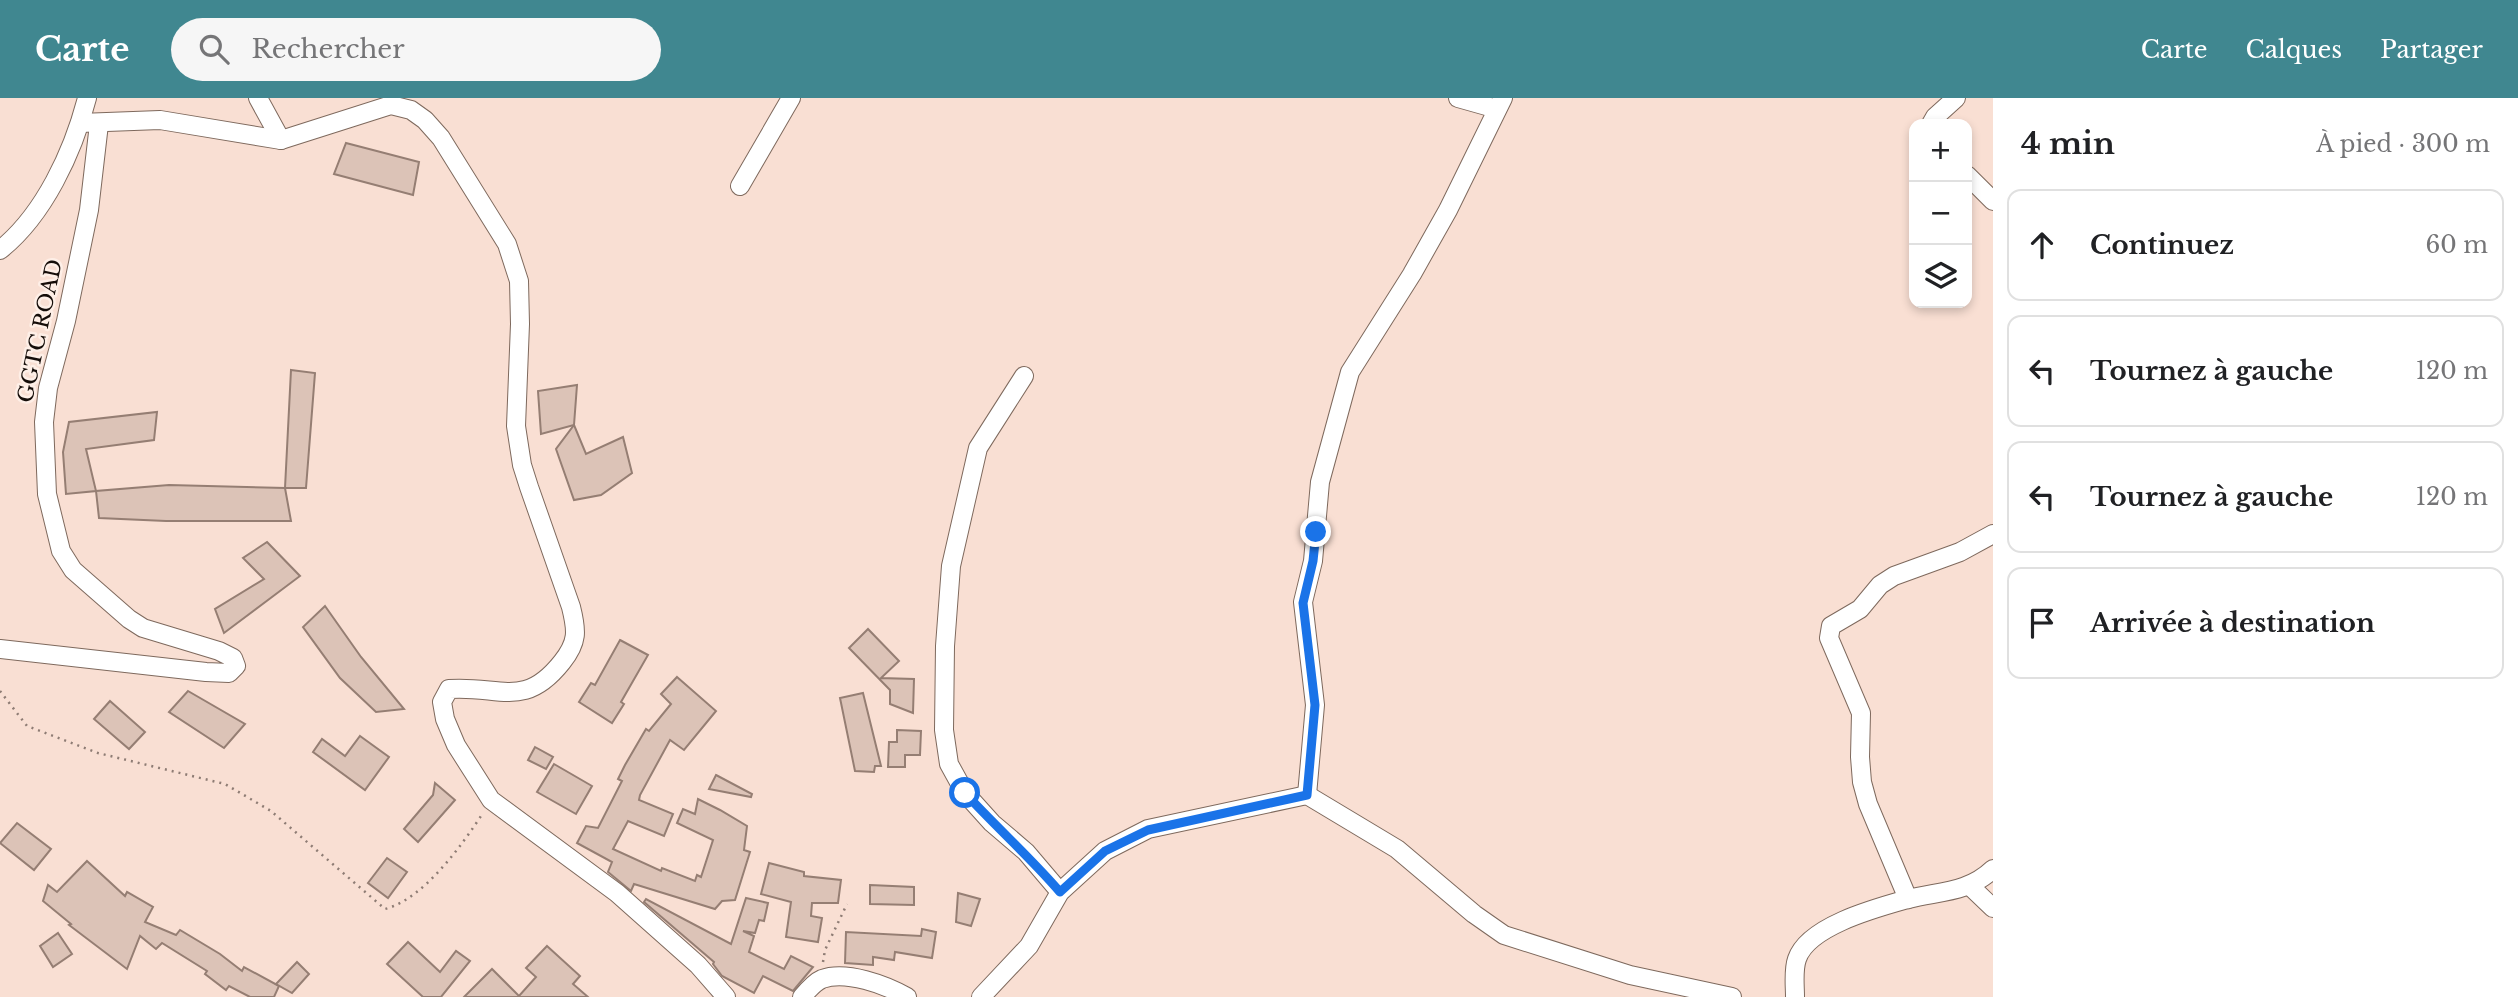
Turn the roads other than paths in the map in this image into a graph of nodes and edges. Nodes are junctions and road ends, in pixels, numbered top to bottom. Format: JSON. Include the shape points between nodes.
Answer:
{"nodes":[{"id":1,"x":87,"y":98,"type":"edge"},
{"id":2,"x":258,"y":98,"type":"edge"},
{"id":3,"x":791,"y":98,"type":"edge"},
{"id":4,"x":1458,"y":98,"type":"edge"},
{"id":5,"x":1956,"y":98,"type":"edge"},
{"id":6,"x":393,"y":101,"type":"edge"},
{"id":7,"x":1500,"y":103,"type":"edge"},
{"id":8,"x":1934,"y":119,"type":"edge"},
{"id":9,"x":80,"y":123,"type":"junction"},
{"id":10,"x":99,"y":124,"type":"junction"},
{"id":11,"x":281,"y":140,"type":"junction"},
{"id":12,"x":1972,"y":181,"type":"edge"},
{"id":13,"x":740,"y":186,"type":"dead end"},
{"id":14,"x":1993,"y":201,"type":"edge"},
{"id":15,"x":0,"y":250,"type":"edge"},
{"id":16,"x":1024,"y":376,"type":"dead end"},
{"id":17,"x":1993,"y":534,"type":"edge"},
{"id":18,"x":0,"y":649,"type":"edge"},
{"id":19,"x":1307,"y":795,"type":"junction"},
{"id":20,"x":1993,"y":869,"type":"edge"},
{"id":21,"x":1970,"y":886,"type":"junction"},
{"id":22,"x":1060,"y":892,"type":"junction"},
{"id":23,"x":1908,"y":899,"type":"junction"},
{"id":24,"x":1993,"y":908,"type":"edge"},
{"id":25,"x":726,"y":997,"type":"edge"},
{"id":26,"x":802,"y":997,"type":"edge"},
{"id":27,"x":907,"y":997,"type":"edge"},
{"id":28,"x":981,"y":997,"type":"edge"},
{"id":29,"x":1732,"y":997,"type":"edge"},
{"id":30,"x":1795,"y":997,"type":"edge"}],
"edges":[{"from":1,"to":9,"type":"street"},
{"from":2,"to":11,"type":"street"},
{"from":3,"to":13,"type":"street"},
{"from":4,"to":7,"type":"street"},
{"from":5,"to":8,"type":"street"},
{"from":6,"to":11,"type":"street"},
{"from":6,"to":25,"type":"street","via":[[425,120],[441,138],[507,244],[519,281],[516,426],[522,465],[576,626],[573,647],[550,677],[529,691],[449,689],[442,702],[445,719],[491,800],[617,893],[698,965]]},
{"from":7,"to":19,"type":"street","via":[[1448,210],[1350,372],[1320,482],[1313,561],[1303,603],[1315,705]]},
{"from":9,"to":10,"type":"street"},
{"from":9,"to":15,"type":"street","via":[[32,220]]},
{"from":10,"to":11,"type":"street","via":[[160,120]]},
{"from":10,"to":18,"type":"street","name":"GGTC ROAD","via":[[89,210],[44,422],[43,457],[61,551],[73,570],[129,619],[219,651],[233,658],[236,666],[229,673],[206,672]]},
{"from":12,"to":14,"type":"street"},
{"from":16,"to":22,"type":"street","via":[[978,447],[951,566],[944,730],[949,764],[965,793]]},
{"from":17,"to":23,"type":"street","via":[[1960,552],[1894,576],[1860,609],[1831,626],[1829,638],[1861,713],[1860,757],[1868,804]]},
{"from":19,"to":22,"type":"street","via":[[1148,830],[1105,851]]},
{"from":19,"to":29,"type":"street","via":[[1397,849],[1504,934],[1630,975]]},
{"from":20,"to":21,"type":"street"},
{"from":21,"to":23,"type":"street"},
{"from":21,"to":24,"type":"street"},
{"from":22,"to":28,"type":"street","via":[[1029,946]]},
{"from":23,"to":30,"type":"street","via":[[1837,924],[1805,943],[1796,961]]},
{"from":26,"to":27,"type":"street","via":[[820,979],[841,975],[890,987]]}]}
